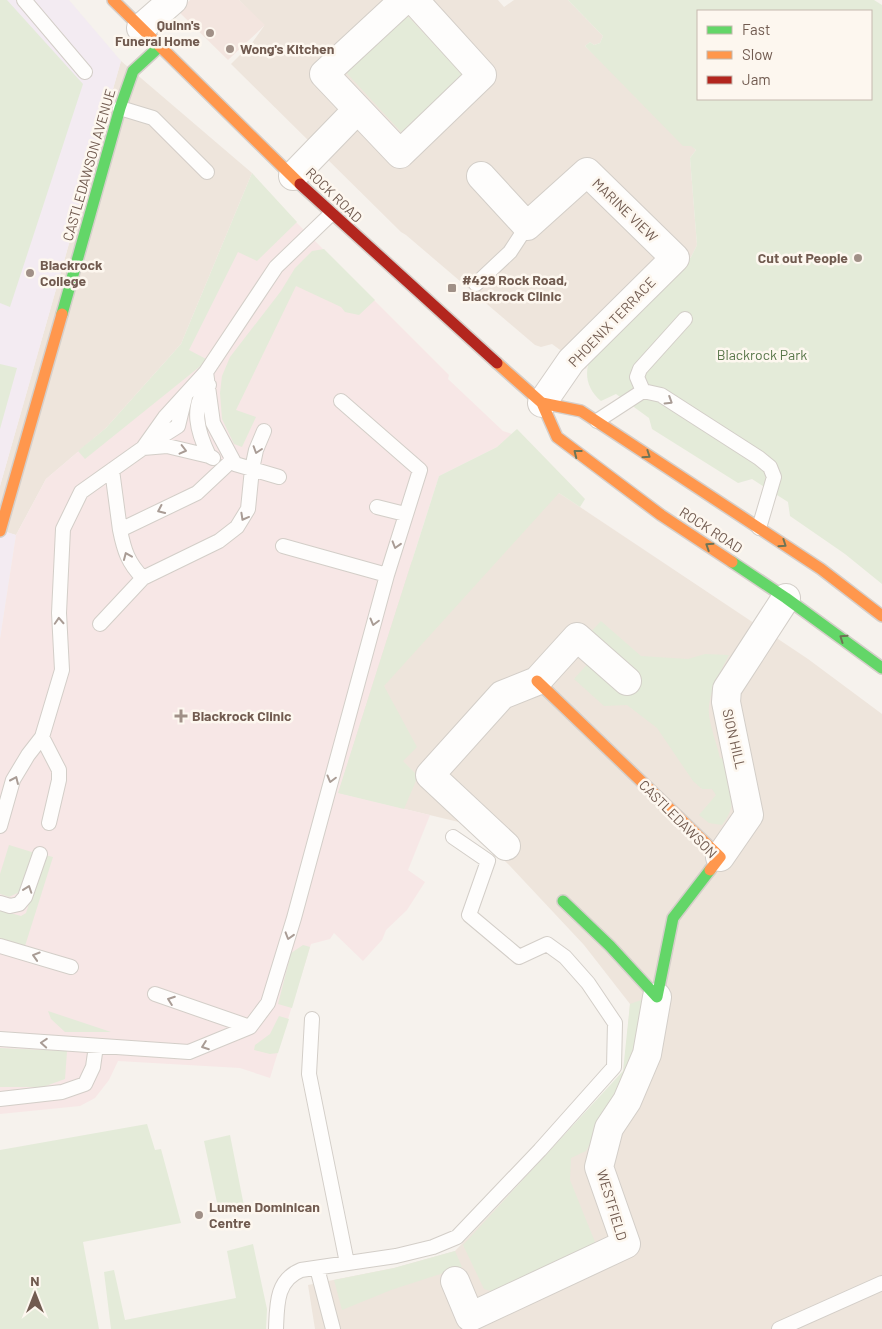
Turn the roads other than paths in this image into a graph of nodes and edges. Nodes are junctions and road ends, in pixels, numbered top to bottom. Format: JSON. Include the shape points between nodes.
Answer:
{"nodes":[{"id":1,"x":24,"y":0,"type":"edge"},
{"id":2,"x":113,"y":0,"type":"edge"},
{"id":3,"x":173,"y":0,"type":"edge"},
{"id":4,"x":404,"y":0,"type":"edge"},
{"id":5,"x":414,"y":0,"type":"edge"},
{"id":6,"x":150,"y":38,"type":"junction"},
{"id":7,"x":85,"y":72,"type":"dead end"},
{"id":8,"x":120,"y":108,"type":"junction"},
{"id":9,"x":357,"y":110,"type":"junction"},
{"id":10,"x":207,"y":172,"type":"dead end"},
{"id":11,"x":293,"y":176,"type":"junction"},
{"id":12,"x":482,"y":176,"type":"dead end"},
{"id":13,"x":331,"y":214,"type":"junction"},
{"id":14,"x":527,"y":226,"type":"junction"},
{"id":15,"x":666,"y":267,"type":"joint"},
{"id":16,"x":476,"y":284,"type":"dead end"},
{"id":17,"x":685,"y":319,"type":"dead end"},
{"id":18,"x":208,"y":379,"type":"junction"},
{"id":19,"x":643,"y":391,"type":"junction"},
{"id":20,"x":341,"y":400,"type":"dead end"},
{"id":21,"x":542,"y":403,"type":"junction"},
{"id":22,"x":597,"y":422,"type":"junction"},
{"id":23,"x":264,"y":431,"type":"dead end"},
{"id":24,"x":143,"y":448,"type":"junction"},
{"id":25,"x":209,"y":456,"type":"junction"},
{"id":26,"x":232,"y":463,"type":"junction"},
{"id":27,"x":252,"y":469,"type":"junction"},
{"id":28,"x":112,"y":470,"type":"junction"},
{"id":29,"x":279,"y":477,"type":"dead end"},
{"id":30,"x":376,"y":506,"type":"dead end"},
{"id":31,"x":405,"y":514,"type":"junction"},
{"id":32,"x":759,"y":528,"type":"junction"},
{"id":33,"x":120,"y":530,"type":"junction"},
{"id":34,"x":0,"y":531,"type":"edge"},
{"id":35,"x":283,"y":546,"type":"dead end"},
{"id":36,"x":387,"y":575,"type":"junction"},
{"id":37,"x":143,"y":578,"type":"junction"},
{"id":38,"x":788,"y":594,"type":"junction"},
{"id":39,"x":882,"y":616,"type":"edge"},
{"id":40,"x":100,"y":624,"type":"dead end"},
{"id":41,"x":882,"y":668,"type":"edge"},
{"id":42,"x":537,"y":681,"type":"junction"},
{"id":43,"x":627,"y":681,"type":"dead end"},
{"id":44,"x":42,"y":738,"type":"junction"},
{"id":45,"x":49,"y":822,"type":"dead end"},
{"id":46,"x":0,"y":826,"type":"edge"},
{"id":47,"x":453,"y":837,"type":"dead end"},
{"id":48,"x":506,"y":846,"type":"dead end"},
{"id":49,"x":40,"y":854,"type":"dead end"},
{"id":50,"x":720,"y":857,"type":"junction"},
{"id":51,"x":562,"y":901,"type":"dead end"},
{"id":52,"x":0,"y":903,"type":"edge"},
{"id":53,"x":0,"y":946,"type":"edge"},
{"id":54,"x":71,"y":967,"type":"dead end"},
{"id":55,"x":155,"y":994,"type":"dead end"},
{"id":56,"x":657,"y":997,"type":"junction"},
{"id":57,"x":312,"y":1019,"type":"dead end"},
{"id":58,"x":250,"y":1028,"type":"junction"},
{"id":59,"x":0,"y":1039,"type":"edge"},
{"id":60,"x":96,"y":1046,"type":"junction"},
{"id":61,"x":0,"y":1099,"type":"edge"},
{"id":62,"x":347,"y":1263,"type":"junction"},
{"id":63,"x":317,"y":1268,"type":"junction"},
{"id":64,"x":455,"y":1281,"type":"dead end"},
{"id":65,"x":882,"y":1284,"type":"edge"},
{"id":66,"x":276,"y":1329,"type":"edge"},
{"id":67,"x":333,"y":1329,"type":"edge"},
{"id":68,"x":779,"y":1329,"type":"edge"}],
"edges":[{"from":1,"to":7,"type":"lane"},
{"from":2,"to":6,"type":"main road","name":"ROCK ROAD"},
{"from":3,"to":6,"type":"street"},
{"from":4,"to":9,"type":"street","via":[[324,74]]},
{"from":5,"to":9,"type":"street","via":[[482,75],[400,154]]},
{"from":6,"to":8,"type":"main road","name":"CASTLEDAWSON AVENUE","via":[[133,71]]},
{"from":6,"to":11,"type":"main road","name":"ROCK ROAD"},
{"from":8,"to":10,"type":"lane","via":[[153,118]]},
{"from":8,"to":34,"type":"main road","name":"CASTLEDAWSON AVENUE"},
{"from":9,"to":11,"type":"street"},
{"from":11,"to":13,"type":"main road","name":"ROCK ROAD"},
{"from":12,"to":14,"type":"street"},
{"from":13,"to":18,"type":"lane","via":[[276,267]]},
{"from":13,"to":21,"type":"main road","name":"ROCK ROAD"},
{"from":14,"to":15,"type":"street","name":"MARINE VIEW","via":[[587,172],[675,258]]},
{"from":14,"to":16,"type":"lane","via":[[510,252]]},
{"from":15,"to":21,"type":"street","name":"PHOENIX TERRACE","via":[[571,361]]},
{"from":17,"to":19,"type":"lane","via":[[640,369],[637,377]]},
{"from":18,"to":24,"type":"lane","via":[[165,417]]},
{"from":18,"to":25,"type":"lane","via":[[196,409],[201,439]]},
{"from":18,"to":26,"type":"lane","via":[[213,423]]},
{"from":19,"to":22,"type":"lane"},
{"from":19,"to":32,"type":"lane","one_way":true,"via":[[661,396],[770,467],[774,485]]},
{"from":20,"to":31,"type":"lane","via":[[420,470]]},
{"from":21,"to":22,"type":"main road","name":"ROCK ROAD","via":[[581,411]]},
{"from":38,"to":21,"type":"main road","name":"ROCK ROAD","one_way":true,"via":[[661,515],[557,437]]},
{"from":22,"to":32,"type":"main road","name":"ROCK ROAD","one_way":true},
{"from":23,"to":27,"type":"lane","one_way":true},
{"from":24,"to":25,"type":"lane","one_way":true,"via":[[167,446]]},
{"from":24,"to":28,"type":"lane"},
{"from":25,"to":26,"type":"lane"},
{"from":26,"to":27,"type":"lane"},
{"from":26,"to":33,"type":"lane","one_way":true,"via":[[196,493]]},
{"from":27,"to":29,"type":"lane"},
{"from":27,"to":37,"type":"lane","one_way":true,"via":[[248,510],[238,528],[219,541]]},
{"from":28,"to":33,"type":"lane"},
{"from":44,"to":28,"type":"lane","one_way":true,"via":[[62,670],[59,613],[63,529],[81,492]]},
{"from":30,"to":31,"type":"lane"},
{"from":31,"to":36,"type":"lane","one_way":true},
{"from":32,"to":39,"type":"main road","name":"ROCK ROAD","one_way":true},
{"from":37,"to":33,"type":"lane","one_way":true,"via":[[124,551]]},
{"from":35,"to":36,"type":"lane"},
{"from":36,"to":58,"type":"lane","one_way":true,"via":[[294,918],[268,1003]]},
{"from":37,"to":40,"type":"lane"},
{"from":41,"to":38,"type":"main road","name":"ROCK ROAD","one_way":true},
{"from":38,"to":50,"type":"street","name":"SION HILL","via":[[728,689],[726,702],[749,815]]},
{"from":42,"to":43,"type":"street","via":[[577,637]]},
{"from":42,"to":48,"type":"street","via":[[502,695],[430,775]]},
{"from":42,"to":50,"type":"main road","name":"CASTLEDAWSON"},
{"from":44,"to":45,"type":"lane","via":[[59,770]]},
{"from":46,"to":44,"type":"lane","one_way":true,"via":[[13,780]]},
{"from":47,"to":62,"type":"lane","via":[[488,861],[469,915],[519,957],[547,944],[565,957],[588,983],[615,1023],[614,1067],[457,1237],[433,1248]]},
{"from":52,"to":49,"type":"lane","one_way":true,"via":[[19,904],[25,897]]},
{"from":50,"to":56,"type":"main road","name":"CASTLEDAWSON","via":[[673,918]]},
{"from":51,"to":56,"type":"main road"},
{"from":54,"to":53,"type":"lane","one_way":true},
{"from":58,"to":55,"type":"lane","one_way":true},
{"from":56,"to":64,"type":"street","name":"WESTFIELD","via":[[647,1054],[627,1101],[609,1128],[599,1167],[626,1244],[470,1317]]},
{"from":57,"to":62,"type":"lane","via":[[308,1074]]},
{"from":58,"to":60,"type":"lane","one_way":true,"via":[[189,1052]]},
{"from":60,"to":59,"type":"lane","one_way":true},
{"from":60,"to":61,"type":"lane","via":[[93,1067],[85,1084],[62,1092]]},
{"from":62,"to":63,"type":"lane"},
{"from":63,"to":66,"type":"lane","via":[[290,1274],[285,1280],[280,1291]]},
{"from":63,"to":67,"type":"lane"},
{"from":65,"to":68,"type":"lane"}]}
